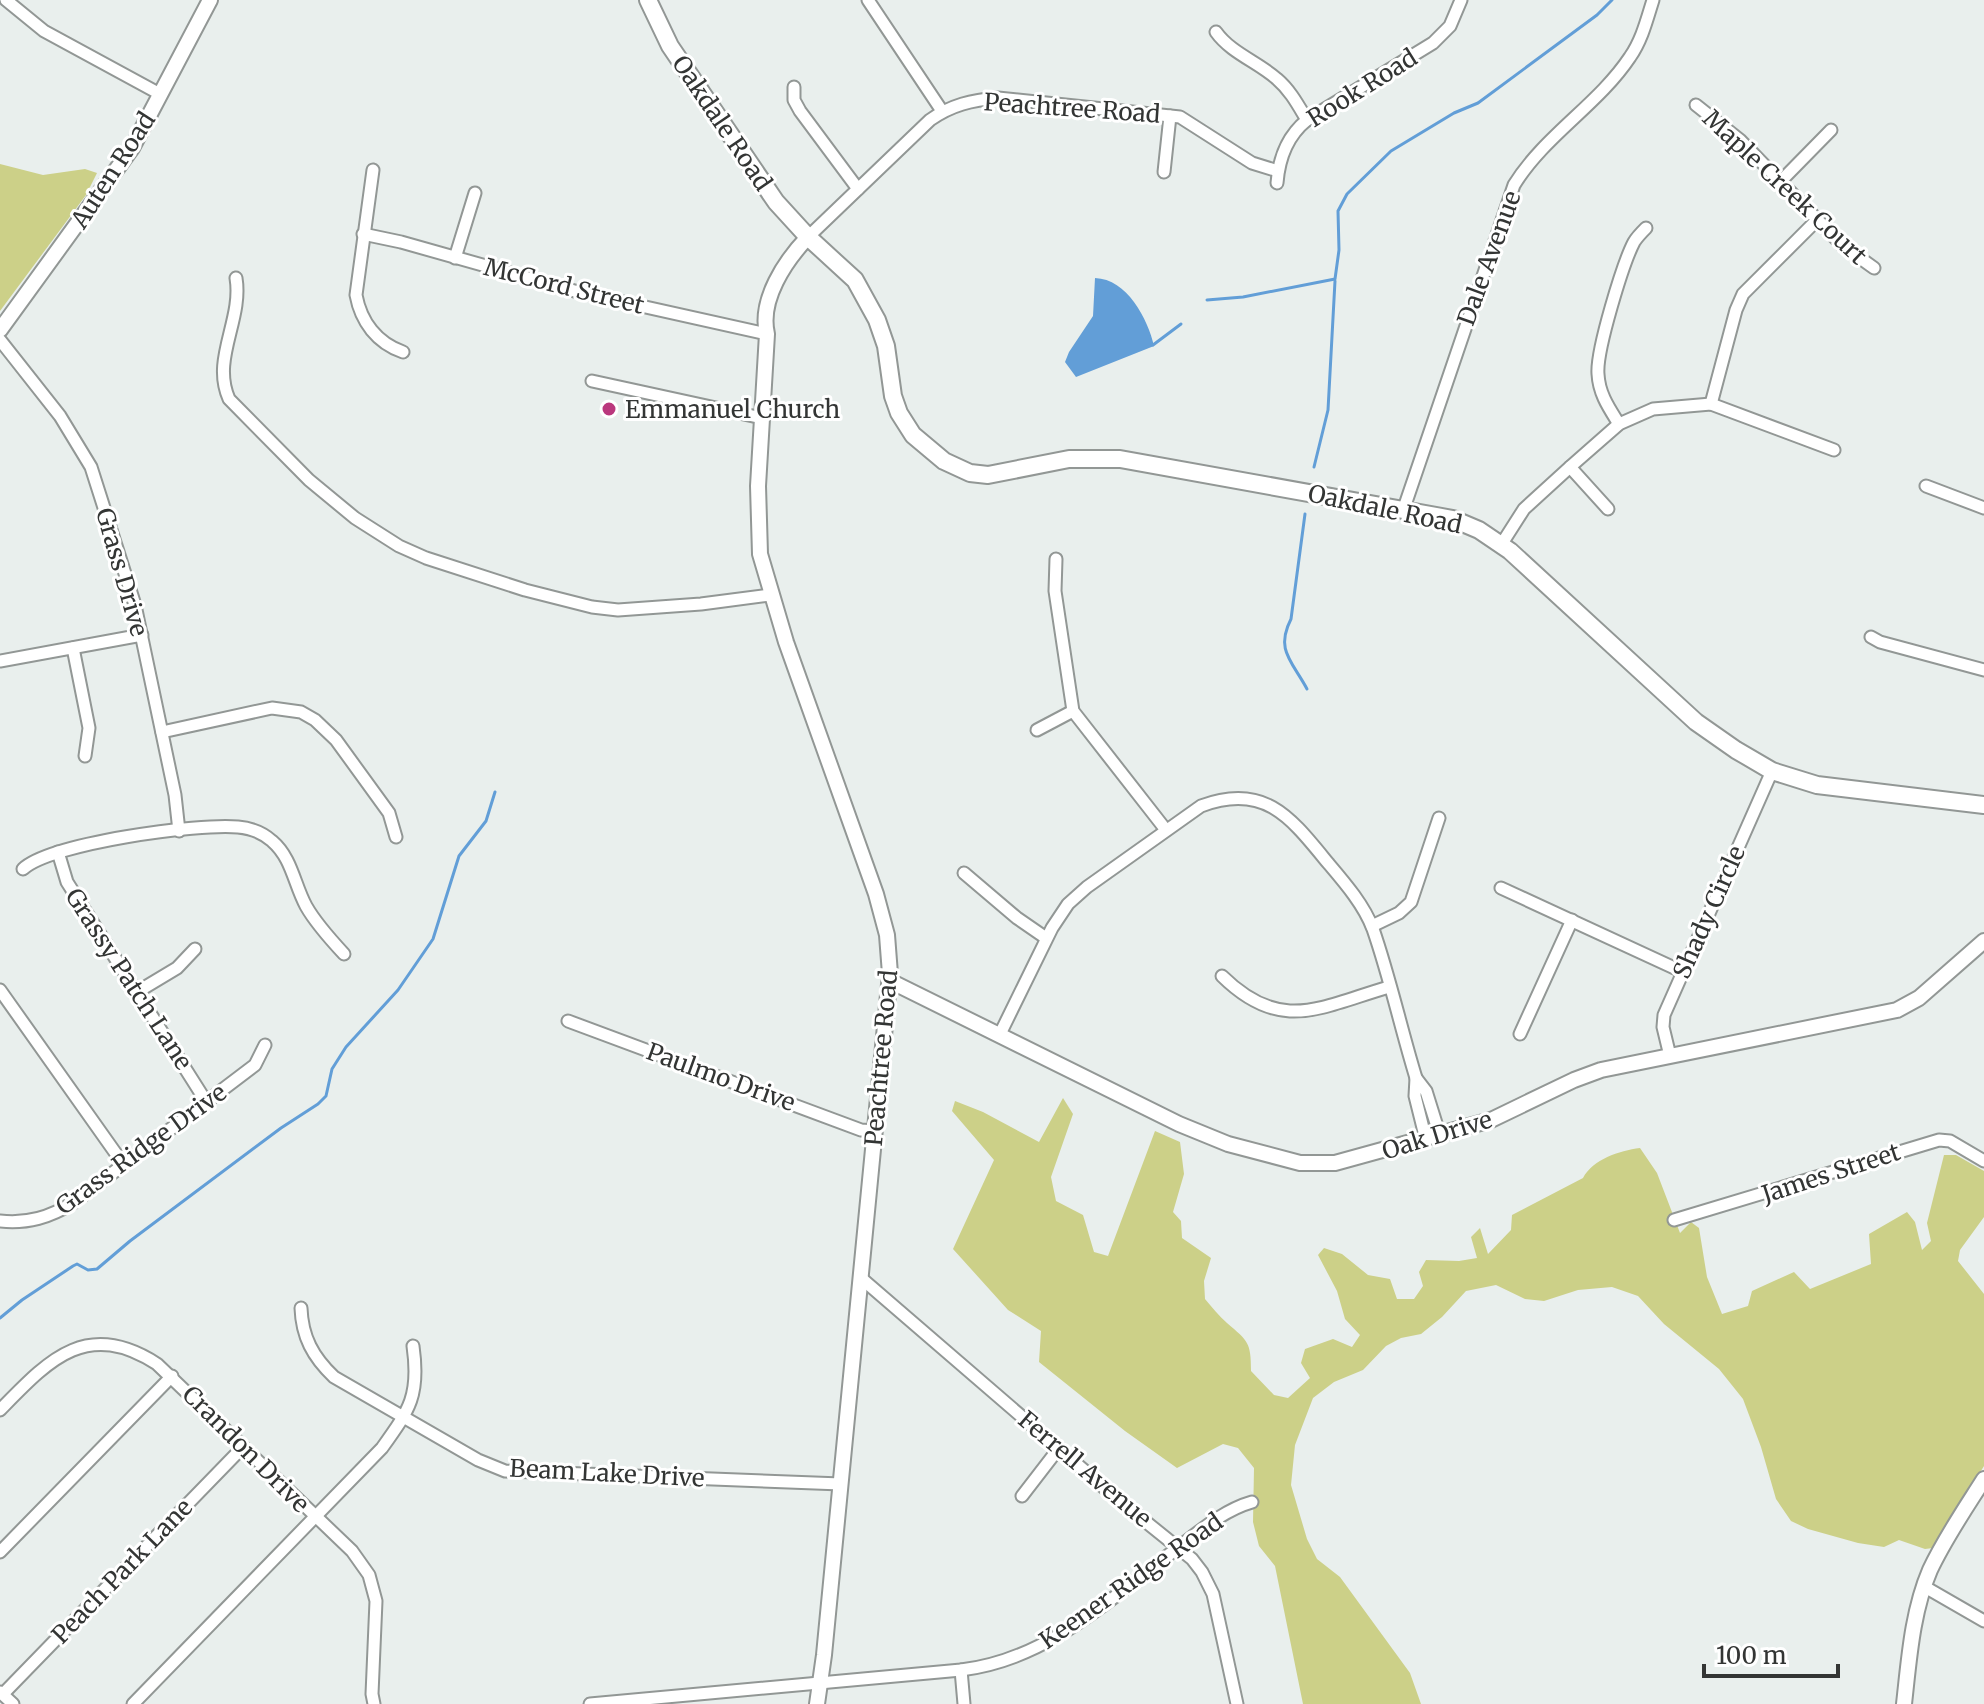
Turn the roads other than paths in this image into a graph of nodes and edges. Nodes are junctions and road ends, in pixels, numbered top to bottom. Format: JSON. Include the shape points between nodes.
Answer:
{"nodes":[{"id":1,"x":6,"y":0,"type":"edge"},
{"id":2,"x":210,"y":0,"type":"edge"},
{"id":3,"x":648,"y":0,"type":"edge"},
{"id":4,"x":868,"y":0,"type":"edge"},
{"id":5,"x":1461,"y":0,"type":"edge"},
{"id":6,"x":1653,"y":0,"type":"edge"},
{"id":7,"x":1216,"y":32,"type":"dead end"},
{"id":8,"x":794,"y":87,"type":"dead end"},
{"id":9,"x":160,"y":94,"type":"junction"},
{"id":10,"x":1696,"y":105,"type":"dead end"},
{"id":11,"x":942,"y":111,"type":"junction"},
{"id":12,"x":1170,"y":116,"type":"junction"},
{"id":13,"x":1307,"y":120,"type":"junction"},
{"id":14,"x":1831,"y":130,"type":"dead end"},
{"id":15,"x":373,"y":170,"type":"dead end"},
{"id":16,"x":1164,"y":172,"type":"dead end"},
{"id":17,"x":1278,"y":177,"type":"joint"},
{"id":18,"x":1779,"y":183,"type":"junction"},
{"id":19,"x":858,"y":189,"type":"junction"},
{"id":20,"x":475,"y":193,"type":"dead end"},
{"id":21,"x":1817,"y":220,"type":"junction"},
{"id":22,"x":1646,"y":228,"type":"dead end"},
{"id":23,"x":363,"y":234,"type":"junction"},
{"id":24,"x":808,"y":237,"type":"junction"},
{"id":25,"x":455,"y":258,"type":"junction"},
{"id":26,"x":1874,"y":268,"type":"dead end"},
{"id":27,"x":236,"y":278,"type":"dead end"},
{"id":28,"x":0,"y":330,"type":"edge"},
{"id":29,"x":767,"y":334,"type":"junction"},
{"id":30,"x":0,"y":340,"type":"edge"},
{"id":31,"x":403,"y":352,"type":"dead end"},
{"id":32,"x":592,"y":381,"type":"dead end"},
{"id":33,"x":1711,"y":404,"type":"junction"},
{"id":34,"x":762,"y":418,"type":"junction"},
{"id":35,"x":1619,"y":424,"type":"junction"},
{"id":36,"x":1834,"y":450,"type":"dead end"},
{"id":37,"x":1570,"y":467,"type":"junction"},
{"id":38,"x":1926,"y":486,"type":"dead end"},
{"id":39,"x":1404,"y":508,"type":"junction"},
{"id":40,"x":1984,"y":508,"type":"edge"},
{"id":41,"x":1608,"y":509,"type":"dead end"},
{"id":42,"x":1501,"y":545,"type":"junction"},
{"id":43,"x":1056,"y":559,"type":"dead end"},
{"id":44,"x":770,"y":595,"type":"junction"},
{"id":45,"x":142,"y":635,"type":"junction"},
{"id":46,"x":1871,"y":637,"type":"dead end"},
{"id":47,"x":73,"y":648,"type":"junction"},
{"id":48,"x":0,"y":661,"type":"edge"},
{"id":49,"x":1984,"y":670,"type":"edge"},
{"id":50,"x":1073,"y":711,"type":"junction"},
{"id":51,"x":1037,"y":730,"type":"dead end"},
{"id":52,"x":162,"y":732,"type":"junction"},
{"id":53,"x":85,"y":756,"type":"dead end"},
{"id":54,"x":1772,"y":771,"type":"junction"},
{"id":55,"x":1984,"y":805,"type":"edge"},
{"id":56,"x":1439,"y":818,"type":"dead end"},
{"id":57,"x":1166,"y":830,"type":"junction"},
{"id":58,"x":179,"y":831,"type":"junction"},
{"id":59,"x":396,"y":837,"type":"dead end"},
{"id":60,"x":58,"y":852,"type":"junction"},
{"id":61,"x":23,"y":869,"type":"dead end"},
{"id":62,"x":964,"y":873,"type":"dead end"},
{"id":63,"x":1501,"y":888,"type":"dead end"},
{"id":64,"x":1572,"y":920,"type":"junction"},
{"id":65,"x":1372,"y":926,"type":"junction"},
{"id":66,"x":1046,"y":938,"type":"junction"},
{"id":67,"x":1983,"y":943,"type":"edge"},
{"id":68,"x":195,"y":949,"type":"dead end"},
{"id":69,"x":344,"y":954,"type":"dead end"},
{"id":70,"x":1683,"y":972,"type":"junction"},
{"id":71,"x":1222,"y":976,"type":"dead end"},
{"id":72,"x":890,"y":981,"type":"junction"},
{"id":73,"x":1389,"y":987,"type":"junction"},
{"id":74,"x":0,"y":990,"type":"edge"},
{"id":75,"x":137,"y":992,"type":"junction"},
{"id":76,"x":568,"y":1021,"type":"dead end"},
{"id":77,"x":1000,"y":1034,"type":"junction"},
{"id":78,"x":1520,"y":1034,"type":"dead end"},
{"id":79,"x":265,"y":1045,"type":"dead end"},
{"id":80,"x":1670,"y":1056,"type":"junction"},
{"id":81,"x":207,"y":1103,"type":"junction"},
{"id":82,"x":875,"y":1131,"type":"junction"},
{"id":83,"x":1433,"y":1138,"type":"junction"},
{"id":84,"x":1984,"y":1161,"type":"edge"},
{"id":85,"x":124,"y":1165,"type":"junction"},
{"id":86,"x":1674,"y":1220,"type":"dead end"},
{"id":87,"x":0,"y":1221,"type":"edge"},
{"id":88,"x":861,"y":1278,"type":"junction"},
{"id":89,"x":301,"y":1308,"type":"dead end"},
{"id":90,"x":413,"y":1346,"type":"dead end"},
{"id":91,"x":172,"y":1376,"type":"junction"},
{"id":92,"x":1,"y":1407,"type":"edge"},
{"id":93,"x":404,"y":1418,"type":"junction"},
{"id":94,"x":242,"y":1448,"type":"junction"},
{"id":95,"x":1059,"y":1448,"type":"junction"},
{"id":96,"x":1984,"y":1479,"type":"edge"},
{"id":97,"x":841,"y":1484,"type":"junction"},
{"id":98,"x":1022,"y":1496,"type":"dead end"},
{"id":99,"x":1252,"y":1502,"type":"dead end"},
{"id":100,"x":314,"y":1517,"type":"junction"},
{"id":101,"x":1179,"y":1547,"type":"junction"},
{"id":102,"x":0,"y":1552,"type":"edge"},
{"id":103,"x":1925,"y":1587,"type":"junction"},
{"id":104,"x":1984,"y":1621,"type":"edge"},
{"id":105,"x":961,"y":1670,"type":"junction"},
{"id":106,"x":820,"y":1683,"type":"junction"},
{"id":107,"x":1,"y":1693,"type":"edge"},
{"id":108,"x":654,"y":1702,"type":"edge"},
{"id":109,"x":13,"y":1704,"type":"edge"},
{"id":110,"x":133,"y":1704,"type":"edge"},
{"id":111,"x":374,"y":1704,"type":"edge"},
{"id":112,"x":590,"y":1704,"type":"edge"},
{"id":113,"x":817,"y":1704,"type":"edge"},
{"id":114,"x":964,"y":1704,"type":"edge"},
{"id":115,"x":1237,"y":1704,"type":"edge"},
{"id":116,"x":1904,"y":1704,"type":"edge"}],
"edges":[{"from":1,"to":9,"type":"street","via":[[44,31]]},
{"from":2,"to":9,"type":"street","name":"Auten Road"},
{"from":3,"to":24,"type":"main road","name":"Oakdale Road","via":[[693,82],[776,202]]},
{"from":4,"to":11,"type":"street"},
{"from":5,"to":13,"type":"street","name":"Rook Road","via":[[1450,26],[1433,43]]},
{"from":6,"to":39,"type":"street","name":"Dale Avenue","via":[[1637,45],[1619,72],[1514,185]]},
{"from":7,"to":13,"type":"street","via":[[1276,78]]},
{"from":8,"to":19,"type":"street","via":[[800,111]]},
{"from":9,"to":28,"type":"street","name":"Auten Road","via":[[120,167]]},
{"from":10,"to":18,"type":"street","name":"Maple Creek Court","via":[[1740,140]]},
{"from":11,"to":12,"type":"street","name":"Peachtree Road","via":[[998,98]]},
{"from":11,"to":19,"type":"street","name":"Peachtree Road"},
{"from":12,"to":16,"type":"street"},
{"from":12,"to":17,"type":"street","name":"Peachtree Road","via":[[1192,122]]},
{"from":13,"to":17,"type":"street","name":"Rook Road","via":[[1287,142]]},
{"from":14,"to":18,"type":"street"},
{"from":15,"to":23,"type":"street"},
{"from":18,"to":21,"type":"street","name":"Maple Creek Court"},
{"from":19,"to":24,"type":"street","name":"Peachtree Road"},
{"from":20,"to":25,"type":"street"},
{"from":21,"to":26,"type":"street","name":"Maple Creek Court"},
{"from":21,"to":33,"type":"street","via":[[1743,294]]},
{"from":22,"to":35,"type":"street","via":[[1635,242],[1621,282],[1597,372],[1601,395]]},
{"from":23,"to":25,"type":"street","name":"McCord Street"},
{"from":23,"to":31,"type":"street","via":[[358,307],[375,335]]},
{"from":24,"to":29,"type":"street","name":"Peachtree Road","via":[[786,262],[774,287],[764,324]]},
{"from":24,"to":39,"type":"main road","name":"Oakdale Road","via":[[819,259],[861,294],[875,314],[893,396],[913,435],[955,467],[988,475],[1069,459],[1120,459]]},
{"from":25,"to":29,"type":"street","name":"McCord Street"},
{"from":27,"to":44,"type":"street","via":[[237,309],[222,375],[229,399],[309,480],[381,536],[426,558],[592,607],[650,609]]},
{"from":29,"to":34,"type":"street","name":"Peachtree Road"},
{"from":30,"to":45,"type":"street","name":"Grass Drive","via":[[60,416],[91,467]]},
{"from":32,"to":34,"type":"street"},
{"from":33,"to":35,"type":"street","via":[[1653,409]]},
{"from":33,"to":36,"type":"street"},
{"from":34,"to":44,"type":"street","name":"Peachtree Road","via":[[758,536]]},
{"from":35,"to":37,"type":"street"},
{"from":37,"to":41,"type":"street"},
{"from":37,"to":42,"type":"street","via":[[1524,509]]},
{"from":38,"to":40,"type":"street"},
{"from":39,"to":42,"type":"main road","name":"Oakdale Road","via":[[1453,519]]},
{"from":42,"to":54,"type":"main road","name":"Oakdale Road","via":[[1696,722]]},
{"from":43,"to":50,"type":"street","via":[[1055,591]]},
{"from":44,"to":72,"type":"street","name":"Peachtree Road","via":[[876,894],[887,935]]},
{"from":45,"to":47,"type":"street"},
{"from":45,"to":52,"type":"street","name":"Grass Drive"},
{"from":46,"to":49,"type":"street"},
{"from":47,"to":48,"type":"street"},
{"from":47,"to":53,"type":"street","via":[[89,728]]},
{"from":50,"to":51,"type":"street"},
{"from":50,"to":57,"type":"street"},
{"from":52,"to":58,"type":"street","name":"Grass Drive"},
{"from":52,"to":59,"type":"street","via":[[272,708],[301,712],[336,740],[389,813]]},
{"from":54,"to":55,"type":"main road","name":"Oakdale Road","via":[[1817,785]]},
{"from":54,"to":70,"type":"street","name":"Shady Circle"},
{"from":56,"to":65,"type":"street","via":[[1411,902]]},
{"from":57,"to":65,"type":"street","via":[[1201,806],[1222,799],[1265,803],[1296,824],[1348,886]]},
{"from":57,"to":66,"type":"street","via":[[1077,896]]},
{"from":58,"to":60,"type":"street","via":[[118,837]]},
{"from":58,"to":69,"type":"street","via":[[240,827],[270,839],[286,857],[306,906]]},
{"from":60,"to":61,"type":"street"},
{"from":60,"to":75,"type":"street","name":"Grassy Patch Lane","via":[[67,882]]},
{"from":62,"to":66,"type":"street"},
{"from":63,"to":64,"type":"street"},
{"from":64,"to":70,"type":"street"},
{"from":64,"to":78,"type":"street"},
{"from":65,"to":73,"type":"street"},
{"from":66,"to":77,"type":"street"},
{"from":67,"to":80,"type":"street","name":"Oak Drive","via":[[1919,998],[1897,1010]]},
{"from":68,"to":75,"type":"street","via":[[177,968]]},
{"from":70,"to":80,"type":"street","name":"Shady Circle","via":[[1663,1023]]},
{"from":71,"to":73,"type":"street","via":[[1256,1002],[1284,1012]]},
{"from":72,"to":77,"type":"street","name":"Oak Drive"},
{"from":72,"to":82,"type":"street","name":"Peachtree Road"},
{"from":73,"to":83,"type":"street","via":[[1416,1078],[1426,1091]]},
{"from":74,"to":85,"type":"street"},
{"from":75,"to":81,"type":"street","name":"Grassy Patch Lane"},
{"from":76,"to":82,"type":"street","name":"Paulmo Drive"},
{"from":77,"to":83,"type":"street","name":"Oak Drive","via":[[1185,1127],[1268,1156],[1320,1165]]},
{"from":79,"to":81,"type":"street","name":"Grass Ridge Drive","via":[[255,1065]]},
{"from":80,"to":83,"type":"street","name":"Oak Drive","via":[[1587,1075],[1491,1120]]},
{"from":81,"to":85,"type":"street","name":"Grass Ridge Drive"},
{"from":82,"to":88,"type":"street","name":"Peachtree Road"},
{"from":84,"to":86,"type":"street","name":"James Street","via":[[1939,1140]]},
{"from":85,"to":87,"type":"street","name":"Grass Ridge Drive","via":[[48,1216]]},
{"from":88,"to":95,"type":"street","name":"Ferrell Avenue"},
{"from":88,"to":97,"type":"street","name":"Peachtree Road"},
{"from":89,"to":93,"type":"street","name":"Beam Lake Drive","via":[[302,1327],[320,1364]]},
{"from":90,"to":93,"type":"street","via":[[416,1386]]},
{"from":91,"to":92,"type":"street","name":"Crandon Drive","via":[[142,1354],[88,1346],[57,1356]]},
{"from":91,"to":94,"type":"street","name":"Crandon Drive"},
{"from":91,"to":102,"type":"street"},
{"from":93,"to":97,"type":"street","name":"Beam Lake Drive","via":[[505,1471]]},
{"from":93,"to":100,"type":"street"},
{"from":94,"to":100,"type":"street","name":"Crandon Drive"},
{"from":94,"to":107,"type":"street","name":"Peach Park Lane"},
{"from":95,"to":98,"type":"street"},
{"from":95,"to":101,"type":"street","name":"Ferrell Avenue"},
{"from":96,"to":103,"type":"street"},
{"from":97,"to":106,"type":"street","name":"Peachtree Road"},
{"from":99,"to":101,"type":"street","name":"Keener Ridge Road"},
{"from":100,"to":110,"type":"street"},
{"from":100,"to":111,"type":"street","name":"Crandon Drive","via":[[352,1551],[374,1586]]},
{"from":101,"to":105,"type":"street","name":"Keener Ridge Road","via":[[1056,1639],[1009,1660]]},
{"from":101,"to":115,"type":"street","name":"Ferrell Avenue","via":[[1213,1594]]},
{"from":103,"to":104,"type":"street"},
{"from":103,"to":116,"type":"street","via":[[1909,1651]]},
{"from":105,"to":106,"type":"street","name":"Keener Ridge Road"},
{"from":105,"to":114,"type":"street"},
{"from":106,"to":108,"type":"street","name":"Keener Ridge Road"},
{"from":106,"to":113,"type":"street","name":"Peachtree Road"},
{"from":107,"to":109,"type":"street"},
{"from":108,"to":112,"type":"street","name":"Keener Ridge Road"}]}
